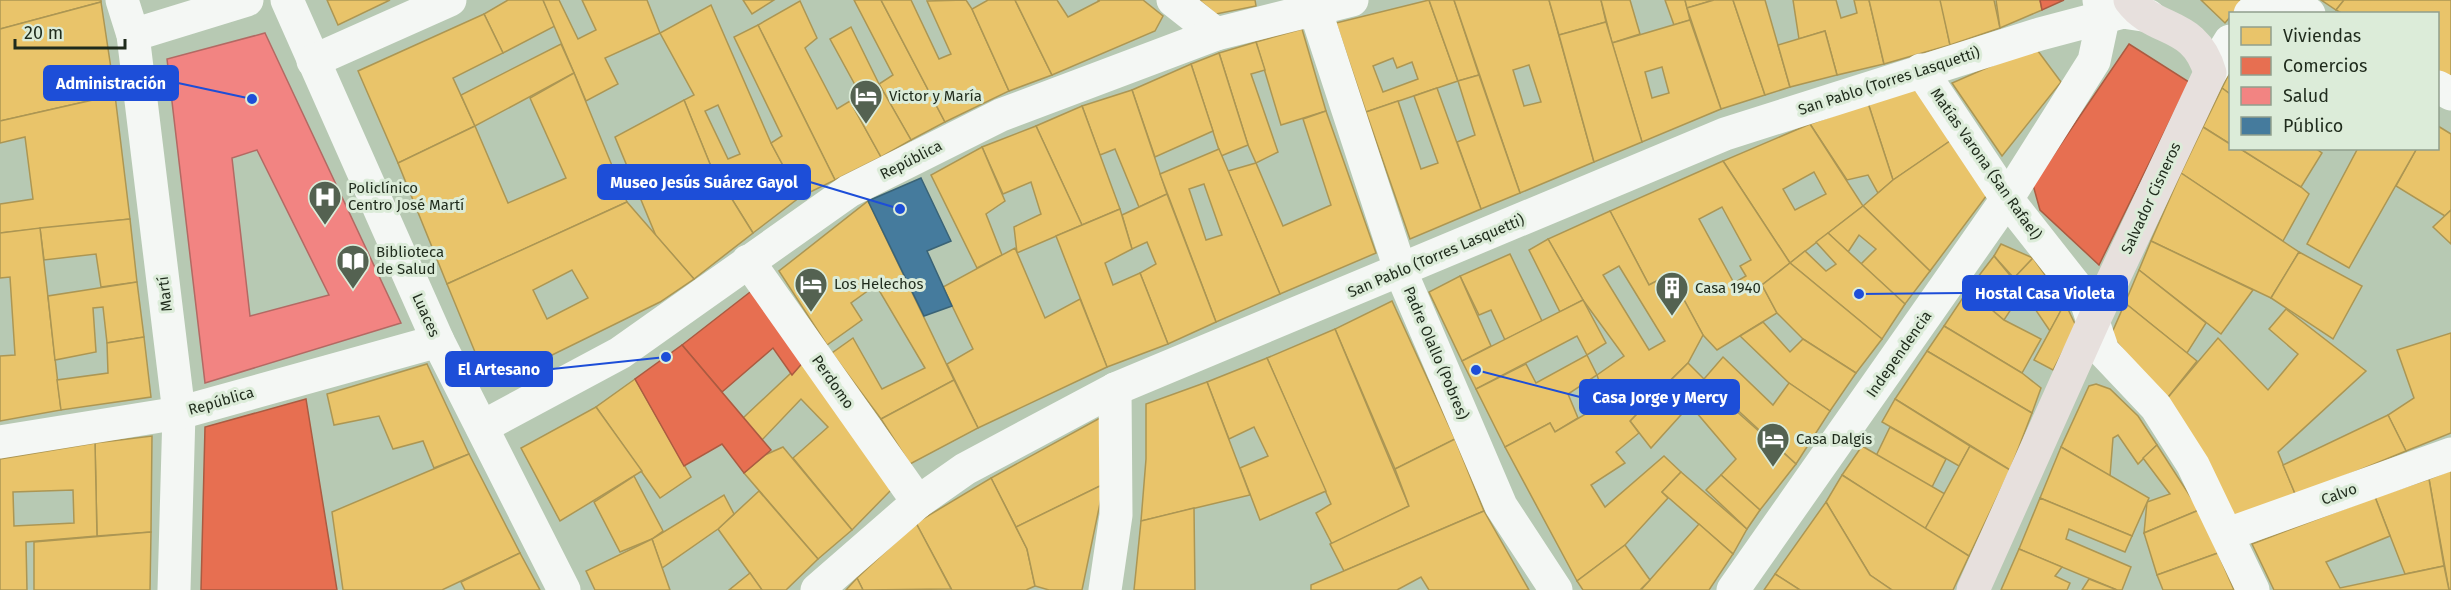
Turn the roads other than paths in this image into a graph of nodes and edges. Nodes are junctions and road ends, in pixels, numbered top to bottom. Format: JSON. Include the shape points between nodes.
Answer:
{"nodes":[{"id":1,"x":122,"y":0,"type":"edge"},
{"id":2,"x":246,"y":0,"type":"edge"},
{"id":3,"x":287,"y":0,"type":"edge"},
{"id":4,"x":450,"y":0,"type":"edge"},
{"id":5,"x":1173,"y":0,"type":"edge"},
{"id":6,"x":1352,"y":0,"type":"edge"},
{"id":7,"x":2264,"y":0,"type":"edge"},
{"id":8,"x":2285,"y":0,"type":"edge"},
{"id":9,"x":1313,"y":5,"type":"edge"},
{"id":10,"x":2140,"y":8,"type":"edge"},
{"id":11,"x":2101,"y":9,"type":"edge"},
{"id":12,"x":2252,"y":12,"type":"edge"},
{"id":13,"x":2306,"y":12,"type":"edge"},
{"id":14,"x":1216,"y":34,"type":"junction"},
{"id":15,"x":134,"y":35,"type":"junction"},
{"id":16,"x":2229,"y":43,"type":"edge"},
{"id":17,"x":313,"y":61,"type":"junction"},
{"id":18,"x":1921,"y":70,"type":"junction"},
{"id":19,"x":2210,"y":73,"type":"junction"},
{"id":20,"x":2007,"y":199,"type":"junction"},
{"id":21,"x":748,"y":261,"type":"junction"},
{"id":22,"x":1401,"y":272,"type":"junction"},
{"id":23,"x":2094,"y":338,"type":"junction"},
{"id":24,"x":438,"y":341,"type":"junction"},
{"id":25,"x":1115,"y":389,"type":"junction"},
{"id":26,"x":179,"y":413,"type":"junction"},
{"id":27,"x":482,"y":427,"type":"junction"},
{"id":28,"x":0,"y":442,"type":"edge"},
{"id":29,"x":2451,"y":454,"type":"edge"},
{"id":30,"x":918,"y":502,"type":"junction"},
{"id":31,"x":2228,"y":534,"type":"junction"},
{"id":32,"x":174,"y":590,"type":"edge"},
{"id":33,"x":564,"y":590,"type":"edge"},
{"id":34,"x":817,"y":590,"type":"edge"},
{"id":35,"x":1105,"y":590,"type":"edge"},
{"id":36,"x":1556,"y":590,"type":"edge"},
{"id":37,"x":1733,"y":590,"type":"edge"},
{"id":38,"x":1974,"y":590,"type":"edge"},
{"id":39,"x":2253,"y":590,"type":"edge"}],
"edges":[{"from":1,"to":15,"type":"street","name":"Martí"},
{"from":2,"to":15,"type":"street"},
{"from":3,"to":17,"type":"street","name":"Luaces"},
{"from":4,"to":17,"type":"street"},
{"from":5,"to":14,"type":"street"},
{"from":6,"to":9,"type":"street","name":"República"},
{"from":7,"to":12,"type":"street"},
{"from":8,"to":13,"type":"street"},
{"from":9,"to":14,"type":"street","name":"República"},
{"from":9,"to":22,"type":"street","name":"Padre Olallo (Pobres)"},
{"from":10,"to":11,"type":"street","via":[[2123,12]]},
{"from":10,"to":19,"type":"main road","via":[[2195,41]]},
{"from":11,"to":18,"type":"street","name":"San Pablo (Torres Lasquetti)","via":[[2040,33]]},
{"from":11,"to":20,"type":"street","name":"Independencia","via":[[2094,61]]},
{"from":14,"to":21,"type":"street","name":"República","via":[[1001,115],[849,191]]},
{"from":15,"to":26,"type":"street","name":"Martí"},
{"from":16,"to":19,"type":"street"},
{"from":17,"to":24,"type":"street","name":"Luaces"},
{"from":18,"to":20,"type":"street","name":"Matías Varona (San Rafael)"},
{"from":18,"to":22,"type":"street","name":"San Pablo (Torres Lasquetti)","via":[[1725,135]]},
{"from":19,"to":23,"type":"main road","name":"Salvador Cisneros"},
{"from":20,"to":23,"type":"street","name":"Matías Varona (San Rafael)","via":[[2085,298]]},
{"from":20,"to":37,"type":"street","name":"Independencia"},
{"from":21,"to":27,"type":"street","name":"República","via":[[620,353]]},
{"from":21,"to":30,"type":"street","name":"Perdomo"},
{"from":22,"to":25,"type":"street","name":"San Pablo (Torres Lasquetti)"},
{"from":22,"to":36,"type":"street","name":"Padre Olallo (Pobres)","via":[[1501,506]]},
{"from":23,"to":31,"type":"street","name":"Matías Varona (San Rafael)","via":[[2156,407],[2193,465]]},
{"from":23,"to":38,"type":"main road","name":"Salvador Cisneros"},
{"from":24,"to":26,"type":"street","name":"República"},
{"from":24,"to":27,"type":"street","name":"Luaces"},
{"from":25,"to":30,"type":"street","name":"San Pablo (Torres Lasquetti)","via":[[965,469]]},
{"from":25,"to":35,"type":"street","via":[[1116,515]]},
{"from":26,"to":28,"type":"street","name":"República"},
{"from":26,"to":32,"type":"street","name":"Martí"},
{"from":27,"to":33,"type":"street","name":"Luaces"},
{"from":29,"to":31,"type":"street","name":"Calvo"},
{"from":30,"to":34,"type":"street","name":"San Pablo (Torres Lasquetti)"},
{"from":31,"to":39,"type":"street","name":"Matías Varona (San Rafael)"}]}
